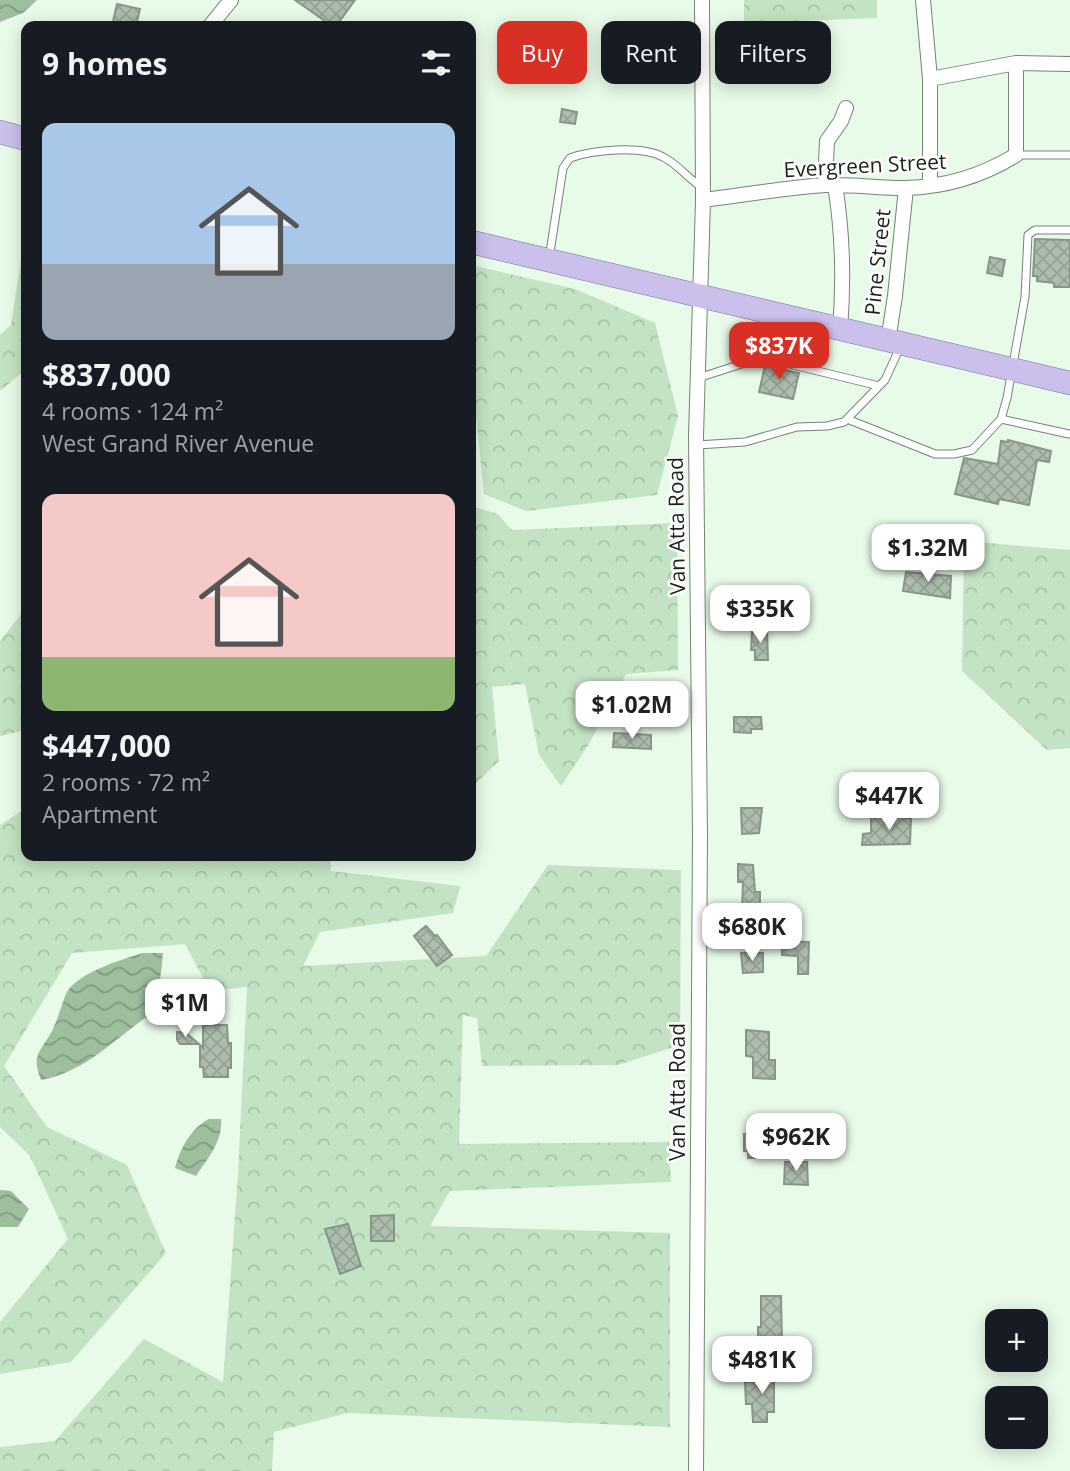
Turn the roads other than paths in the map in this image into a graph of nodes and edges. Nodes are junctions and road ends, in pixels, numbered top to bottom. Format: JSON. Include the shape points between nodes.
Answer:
{"nodes":[{"id":1,"x":231,"y":0,"type":"edge"},
{"id":2,"x":702,"y":0,"type":"edge"},
{"id":3,"x":923,"y":0,"type":"edge"},
{"id":4,"x":215,"y":21,"type":"edge"},
{"id":5,"x":1016,"y":63,"type":"junction"},
{"id":6,"x":1070,"y":64,"type":"edge"},
{"id":7,"x":930,"y":79,"type":"junction"},
{"id":8,"x":846,"y":108,"type":"dead end"},
{"id":9,"x":0,"y":132,"type":"edge"},
{"id":10,"x":21,"y":138,"type":"edge"},
{"id":11,"x":1016,"y":155,"type":"junction"},
{"id":12,"x":1070,"y":155,"type":"edge"},
{"id":13,"x":830,"y":185,"type":"junction"},
{"id":14,"x":930,"y":186,"type":"junction"},
{"id":15,"x":906,"y":188,"type":"junction"},
{"id":16,"x":703,"y":194,"type":"junction"},
{"id":17,"x":1070,"y":230,"type":"edge"},
{"id":18,"x":476,"y":243,"type":"edge"},
{"id":19,"x":549,"y":260,"type":"junction"},
{"id":20,"x":699,"y":296,"type":"junction"},
{"id":21,"x":831,"y":327,"type":"junction"},
{"id":22,"x":895,"y":342,"type":"junction"},
{"id":23,"x":810,"y":369,"type":"junction"},
{"id":24,"x":1012,"y":370,"type":"junction"},
{"id":25,"x":697,"y":378,"type":"junction"},
{"id":26,"x":1070,"y":383,"type":"edge"},
{"id":27,"x":879,"y":386,"type":"junction"},
{"id":28,"x":847,"y":419,"type":"junction"},
{"id":29,"x":1001,"y":419,"type":"junction"},
{"id":30,"x":1069,"y":435,"type":"edge"},
{"id":31,"x":696,"y":445,"type":"junction"},
{"id":32,"x":696,"y":1471,"type":"edge"}],
"edges":[{"from":1,"to":4,"type":"street"},
{"from":2,"to":16,"type":"street","name":"Van Atta Road"},
{"from":3,"to":7,"type":"street"},
{"from":5,"to":6,"type":"street"},
{"from":5,"to":7,"type":"street"},
{"from":5,"to":11,"type":"street"},
{"from":7,"to":14,"type":"street"},
{"from":8,"to":13,"type":"street","via":[[827,141]]},
{"from":9,"to":10,"type":"main road"},
{"from":11,"to":12,"type":"lane"},
{"from":11,"to":14,"type":"street","name":"Evergreen Street","via":[[970,178]]},
{"from":13,"to":15,"type":"street","name":"Evergreen Street"},
{"from":13,"to":16,"type":"street","name":"Evergreen Street"},
{"from":13,"to":21,"type":"street","via":[[841,226],[844,280]]},
{"from":14,"to":15,"type":"street","name":"Evergreen Street"},
{"from":15,"to":22,"type":"street","name":"Pine Street"},
{"from":16,"to":19,"type":"lane","via":[[664,157],[648,152],[601,152],[570,158],[563,168]]},
{"from":16,"to":20,"type":"street","name":"Van Atta Road"},
{"from":17,"to":24,"type":"lane","via":[[1035,230],[1028,236],[1025,297]]},
{"from":18,"to":19,"type":"main road"},
{"from":19,"to":20,"type":"main road"},
{"from":20,"to":21,"type":"main road"},
{"from":20,"to":25,"type":"street","name":"Van Atta Road"},
{"from":21,"to":22,"type":"main road"},
{"from":21,"to":23,"type":"lane"},
{"from":22,"to":24,"type":"main road"},
{"from":22,"to":27,"type":"lane","via":[[885,380]]},
{"from":23,"to":25,"type":"lane","via":[[774,359],[754,360]]},
{"from":23,"to":27,"type":"lane"},
{"from":24,"to":26,"type":"main road"},
{"from":24,"to":29,"type":"lane"},
{"from":25,"to":31,"type":"street","name":"Van Atta Road"},
{"from":27,"to":28,"type":"lane"},
{"from":28,"to":29,"type":"lane","via":[[935,454],[972,450]]},
{"from":28,"to":31,"type":"lane","via":[[745,442]]},
{"from":29,"to":30,"type":"lane"},
{"from":31,"to":32,"type":"street","name":"Van Atta Road","via":[[700,835]]}]}
